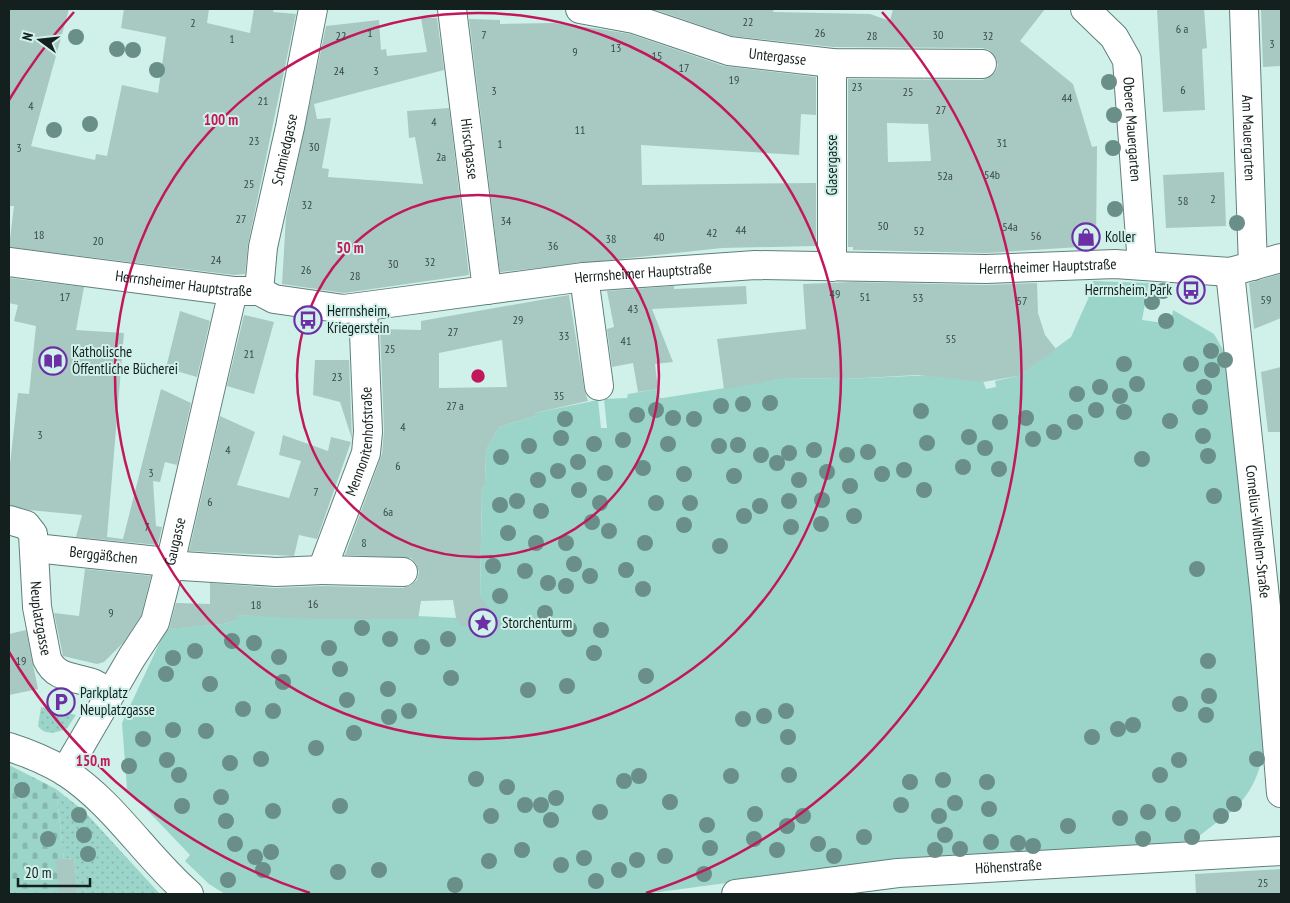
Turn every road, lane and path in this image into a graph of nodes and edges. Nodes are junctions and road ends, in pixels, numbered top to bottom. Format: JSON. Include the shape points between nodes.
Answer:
{"nodes":[{"id":1,"x":313,"y":9,"type":"edge"},
{"id":2,"x":452,"y":9,"type":"edge"},
{"id":3,"x":580,"y":9,"type":"edge"},
{"id":4,"x":1086,"y":9,"type":"edge"},
{"id":5,"x":1244,"y":9,"type":"edge"},
{"id":6,"x":832,"y":63,"type":"junction"},
{"id":7,"x":982,"y":64,"type":"dead end"},
{"id":8,"x":1281,"y":258,"type":"edge"},
{"id":9,"x":9,"y":262,"type":"edge"},
{"id":10,"x":1142,"y":265,"type":"junction"},
{"id":11,"x":832,"y":267,"type":"junction"},
{"id":12,"x":1241,"y":269,"type":"junction"},
{"id":13,"x":584,"y":277,"type":"junction"},
{"id":14,"x":486,"y":290,"type":"junction"},
{"id":15,"x":246,"y":291,"type":"junction"},
{"id":16,"x":363,"y":308,"type":"junction"},
{"id":17,"x":599,"y":386,"type":"dead end"},
{"id":18,"x":9,"y":520,"type":"edge"},
{"id":19,"x":35,"y":548,"type":"junction"},
{"id":20,"x":170,"y":564,"type":"junction"},
{"id":21,"x":322,"y":570,"type":"junction"},
{"id":22,"x":403,"y":572,"type":"dead end"},
{"id":23,"x":1273,"y":606,"type":"edge"},
{"id":24,"x":110,"y":693,"type":"junction"},
{"id":25,"x":9,"y":746,"type":"edge"},
{"id":26,"x":64,"y":772,"type":"junction"},
{"id":27,"x":1281,"y":793,"type":"edge"},
{"id":28,"x":1281,"y":851,"type":"edge"},
{"id":29,"x":877,"y":885,"type":"edge"},
{"id":30,"x":189,"y":894,"type":"edge"},
{"id":31,"x":736,"y":894,"type":"edge"}],
"edges":[{"from":1,"to":15,"type":"street","name":"Schmiedgasse","via":[[263,247]]},
{"from":2,"to":14,"type":"street","name":"Hirschgasse"},
{"from":3,"to":6,"type":"street","name":"Untergasse","via":[[634,19],[729,51]]},
{"from":4,"to":10,"type":"street","name":"Oberer Mauergarten","via":[[1114,37],[1126,60]]},
{"from":5,"to":12,"type":"street","name":"Am Mauergarten"},
{"from":6,"to":7,"type":"street","name":"Untergasse"},
{"from":6,"to":11,"type":"street","name":"Glasergasse"},
{"from":8,"to":12,"type":"street","name":"Herrnsheimer Hauptstraße"},
{"from":9,"to":15,"type":"street","name":"Herrnsheimer Hauptstraße"},
{"from":10,"to":11,"type":"street","name":"Herrnsheimer Hauptstraße","via":[[986,269]]},
{"from":10,"to":12,"type":"street","name":"Herrnsheimer Hauptstraße"},
{"from":11,"to":13,"type":"street","name":"Herrnsheimer Hauptstraße","via":[[755,265]]},
{"from":12,"to":23,"type":"street","name":"Cornelius-Wilhelm-Straße"},
{"from":13,"to":14,"type":"street","name":"Herrnsheimer Hauptstraße"},
{"from":13,"to":17,"type":"street"},
{"from":14,"to":16,"type":"street","name":"Herrnsheimer Hauptstraße"},
{"from":15,"to":16,"type":"street","name":"Herrnsheimer Hauptstraße","via":[[305,304]]},
{"from":15,"to":20,"type":"street","name":"Gaugasse"},
{"from":16,"to":21,"type":"street","name":"Mennonitenhofstraße","via":[[366,453]]},
{"from":18,"to":19,"type":"street","name":"Neuplatzgasse","via":[[31,529]]},
{"from":19,"to":20,"type":"street","name":"Berggäßchen"},
{"from":19,"to":24,"type":"street","name":"Neuplatzgasse","via":[[37,607],[50,666],[62,675],[92,683]]},
{"from":20,"to":21,"type":"street","via":[[276,572]]},
{"from":20,"to":24,"type":"street","name":"Gaugasse","via":[[155,622]]},
{"from":21,"to":22,"type":"street"},
{"from":23,"to":27,"type":"street","name":"Cornelius-Wilhelm-Straße"},
{"from":24,"to":26,"type":"street","name":"Gaugasse"},
{"from":25,"to":26,"type":"street"},
{"from":26,"to":30,"type":"street","via":[[96,797]]},
{"from":28,"to":29,"type":"street","name":"Höhenstraße"},
{"from":29,"to":31,"type":"street","name":"Höhenstraße"}]}
